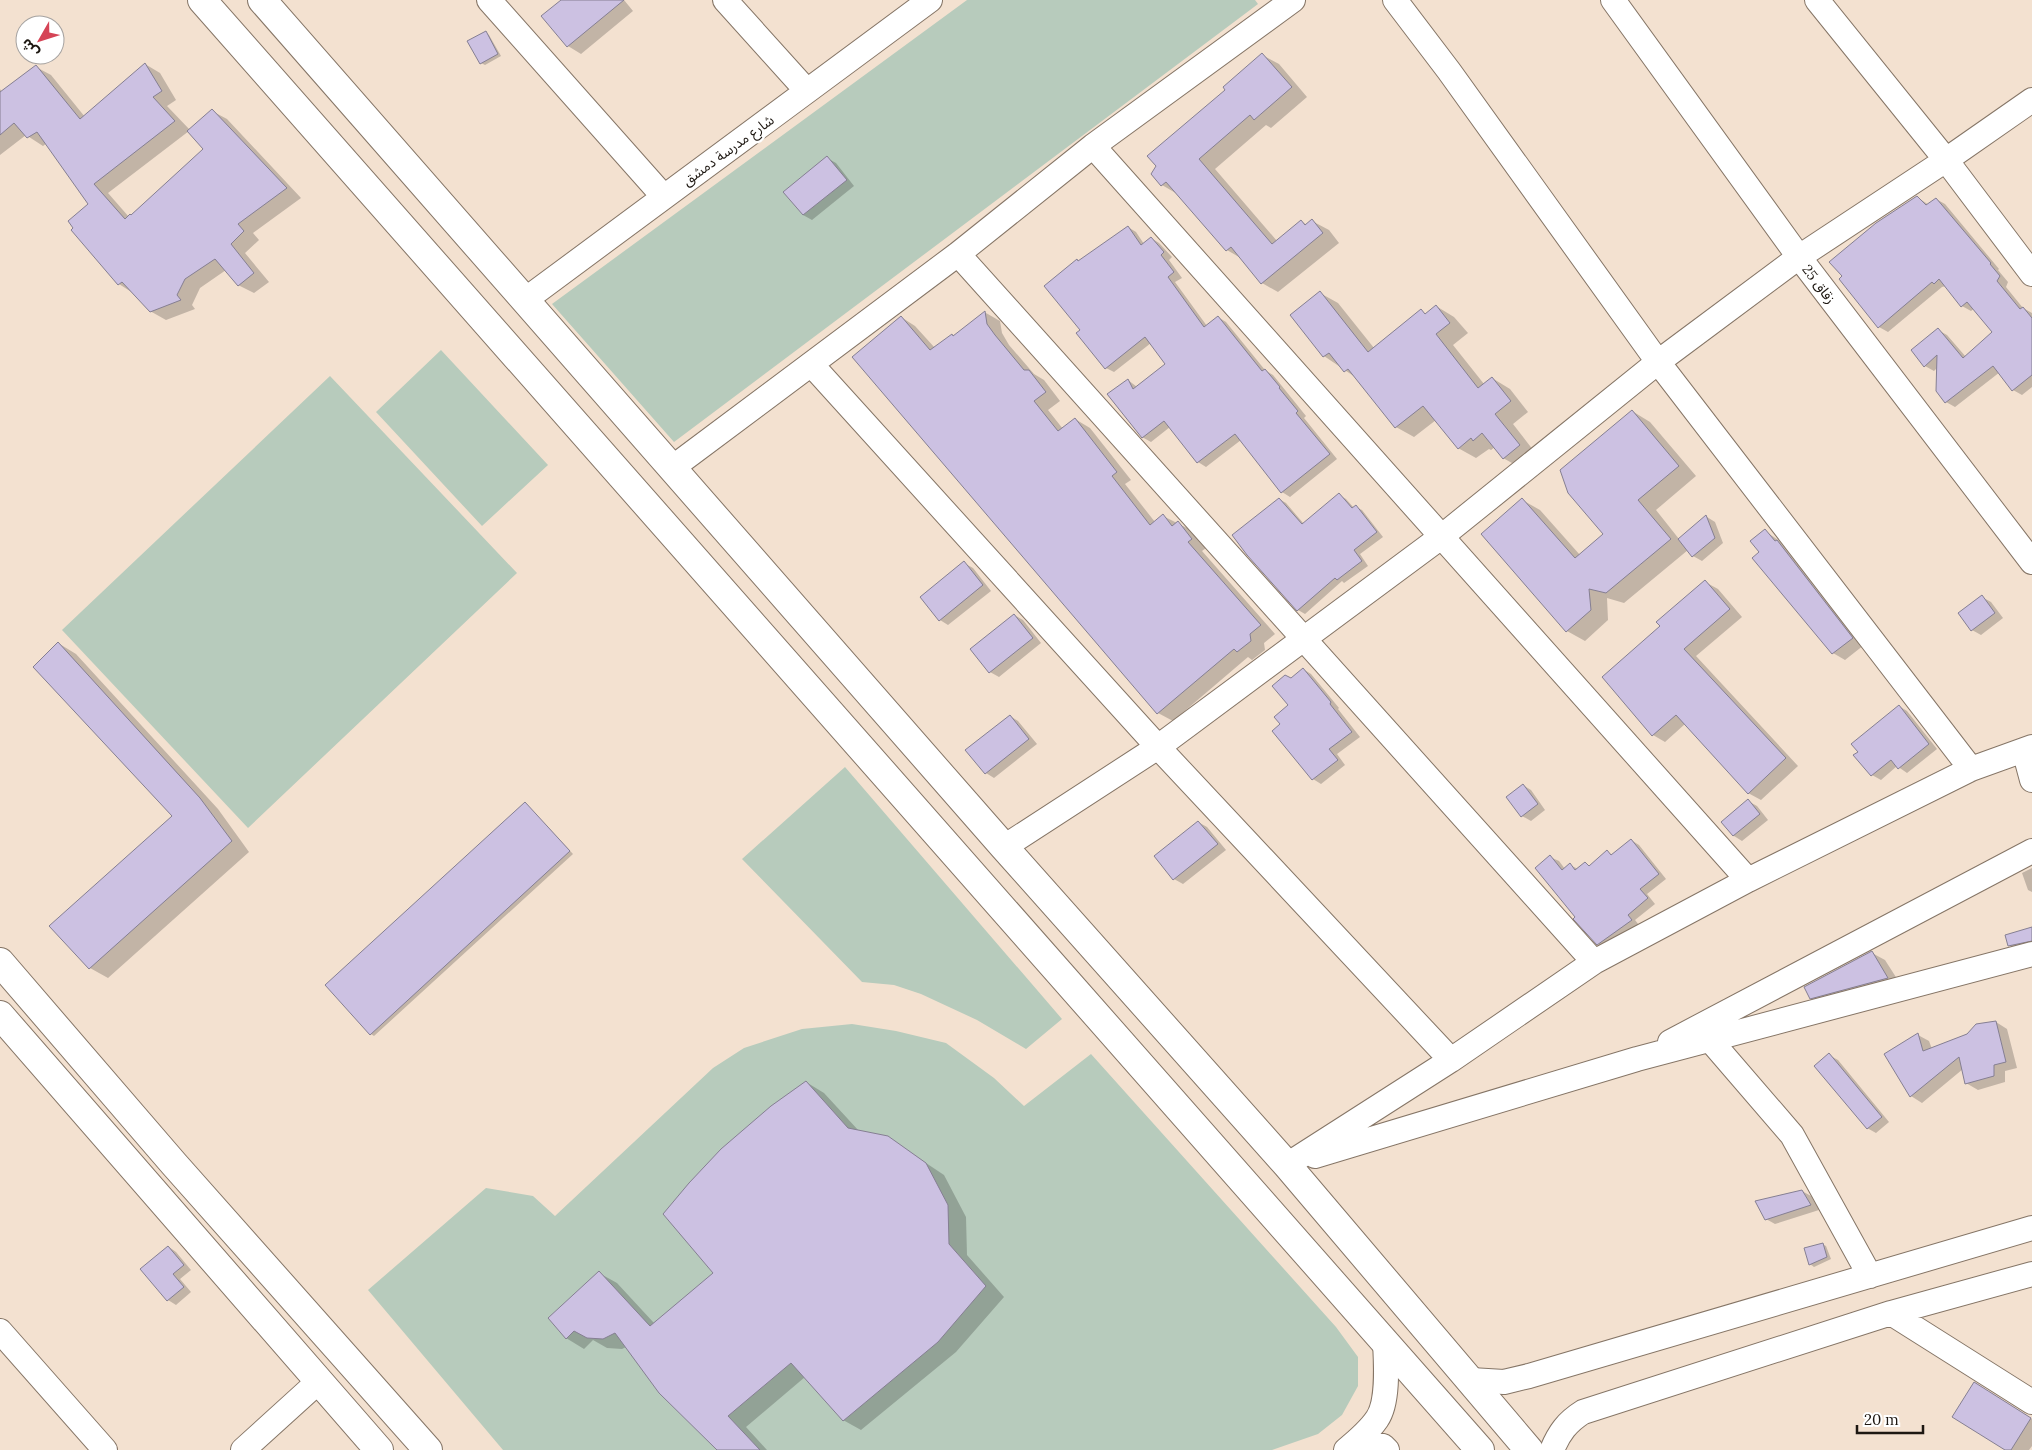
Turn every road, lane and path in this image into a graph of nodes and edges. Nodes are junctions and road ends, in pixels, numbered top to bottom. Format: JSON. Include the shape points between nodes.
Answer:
{"nodes":[{"id":1,"x":202,"y":0,"type":"edge"},
{"id":2,"x":262,"y":0,"type":"edge"},
{"id":3,"x":489,"y":0,"type":"edge"},
{"id":4,"x":725,"y":0,"type":"edge"},
{"id":5,"x":930,"y":0,"type":"edge"},
{"id":6,"x":1293,"y":0,"type":"edge"},
{"id":7,"x":1395,"y":0,"type":"edge"},
{"id":8,"x":1613,"y":0,"type":"edge"},
{"id":9,"x":1817,"y":0,"type":"edge"},
{"id":10,"x":807,"y":92,"type":"junction"},
{"id":11,"x":2032,"y":100,"type":"edge"},
{"id":12,"x":1093,"y":146,"type":"junction"},
{"id":13,"x":1946,"y":160,"type":"junction"},
{"id":14,"x":664,"y":197,"type":"junction"},
{"id":15,"x":958,"y":254,"type":"junction"},
{"id":16,"x":1799,"y":257,"type":"junction"},
{"id":17,"x":2032,"y":274,"type":"edge"},
{"id":18,"x":525,"y":300,"type":"junction"},
{"id":19,"x":1658,"y":362,"type":"junction"},
{"id":20,"x":811,"y":364,"type":"junction"},
{"id":21,"x":672,"y":468,"type":"junction"},
{"id":22,"x":1442,"y":537,"type":"junction"},
{"id":23,"x":2032,"y":562,"type":"edge"},
{"id":24,"x":1304,"y":640,"type":"junction"},
{"id":25,"x":879,"y":704,"type":"junction"},
{"id":26,"x":843,"y":727,"type":"junction"},
{"id":27,"x":1158,"y":747,"type":"junction"},
{"id":28,"x":2028,"y":748,"type":"edge"},
{"id":29,"x":922,"y":754,"type":"junction"},
{"id":30,"x":1971,"y":769,"type":"junction"},
{"id":31,"x":888,"y":778,"type":"junction"},
{"id":32,"x":2032,"y":780,"type":"edge"},
{"id":33,"x":1004,"y":847,"type":"junction"},
{"id":34,"x":2032,"y":851,"type":"edge"},
{"id":35,"x":1748,"y":880,"type":"junction"},
{"id":36,"x":2032,"y":954,"type":"edge"},
{"id":37,"x":0,"y":962,"type":"edge"},
{"id":38,"x":1594,"y":962,"type":"junction"},
{"id":39,"x":25,"y":991,"type":"junction"},
{"id":40,"x":0,"y":1015,"type":"edge"},
{"id":41,"x":66,"y":1038,"type":"junction"},
{"id":42,"x":1711,"y":1041,"type":"junction"},
{"id":43,"x":1637,"y":1059,"type":"junction"},
{"id":44,"x":1451,"y":1060,"type":"junction"},
{"id":45,"x":44,"y":1064,"type":"junction"},
{"id":46,"x":1287,"y":1165,"type":"junction"},
{"id":47,"x":2032,"y":1228,"type":"edge"},
{"id":48,"x":2032,"y":1274,"type":"edge"},
{"id":49,"x":1870,"y":1276,"type":"junction"},
{"id":50,"x":1891,"y":1313,"type":"junction"},
{"id":51,"x":0,"y":1331,"type":"edge"},
{"id":52,"x":1385,"y":1342,"type":"junction"},
{"id":53,"x":1471,"y":1380,"type":"junction"},
{"id":54,"x":319,"y":1381,"type":"junction"},
{"id":55,"x":2032,"y":1402,"type":"edge"},
{"id":56,"x":1352,"y":1445,"type":"edge"},
{"id":57,"x":105,"y":1450,"type":"edge"},
{"id":58,"x":243,"y":1450,"type":"edge"},
{"id":59,"x":379,"y":1450,"type":"edge"},
{"id":60,"x":428,"y":1450,"type":"edge"},
{"id":61,"x":1387,"y":1450,"type":"edge"},
{"id":62,"x":1480,"y":1450,"type":"edge"},
{"id":63,"x":1529,"y":1450,"type":"edge"},
{"id":64,"x":1552,"y":1450,"type":"edge"}],
"edges":[{"from":1,"to":26,"type":"street"},
{"from":2,"to":18,"type":"street"},
{"from":3,"to":14,"type":"street"},
{"from":4,"to":10,"type":"street"},
{"from":5,"to":10,"type":"street","name":"شارع مدرسة دمشق"},
{"from":6,"to":12,"type":"street"},
{"from":7,"to":19,"type":"street"},
{"from":8,"to":16,"type":"street","name":"زقاق 25"},
{"from":9,"to":13,"type":"street"},
{"from":10,"to":14,"type":"street","name":"شارع مدرسة دمشق"},
{"from":11,"to":13,"type":"street"},
{"from":12,"to":15,"type":"street"},
{"from":12,"to":22,"type":"street"},
{"from":13,"to":16,"type":"street"},
{"from":13,"to":17,"type":"street"},
{"from":14,"to":18,"type":"street","name":"شارع مدرسة دمشق"},
{"from":15,"to":20,"type":"street"},
{"from":15,"to":24,"type":"street"},
{"from":16,"to":19,"type":"street"},
{"from":16,"to":23,"type":"street","name":"زقاق 25"},
{"from":18,"to":21,"type":"street"},
{"from":19,"to":22,"type":"street"},
{"from":19,"to":30,"type":"street"},
{"from":20,"to":21,"type":"street"},
{"from":20,"to":27,"type":"street"},
{"from":21,"to":25,"type":"street"},
{"from":22,"to":24,"type":"street"},
{"from":22,"to":35,"type":"street"},
{"from":24,"to":27,"type":"street"},
{"from":24,"to":38,"type":"street"},
{"from":25,"to":26,"type":"street","via":[[874,720],[868,725],[860,729]]},
{"from":25,"to":29,"type":"street"},
{"from":26,"to":31,"type":"street"},
{"from":27,"to":33,"type":"street"},
{"from":27,"to":44,"type":"street"},
{"from":28,"to":30,"type":"street"},
{"from":28,"to":32,"type":"street"},
{"from":29,"to":31,"type":"street","via":[[912,752],[899,756],[889,769]]},
{"from":29,"to":33,"type":"street"},
{"from":30,"to":35,"type":"street"},
{"from":31,"to":52,"type":"street"},
{"from":33,"to":46,"type":"street"},
{"from":34,"to":43,"type":"street"},
{"from":35,"to":38,"type":"street"},
{"from":36,"to":42,"type":"street"},
{"from":37,"to":39,"type":"street"},
{"from":38,"to":44,"type":"street"},
{"from":39,"to":40,"type":"street","via":[[24,999],[15,1011]]},
{"from":39,"to":41,"type":"street"},
{"from":40,"to":45,"type":"street"},
{"from":41,"to":45,"type":"street","via":[[47,1050]]},
{"from":41,"to":60,"type":"street"},
{"from":42,"to":43,"type":"street"},
{"from":42,"to":49,"type":"street","via":[[1792,1135]]},
{"from":43,"to":46,"type":"street"},
{"from":44,"to":46,"type":"street"},
{"from":45,"to":54,"type":"street"},
{"from":46,"to":53,"type":"street"},
{"from":47,"to":49,"type":"street"},
{"from":48,"to":50,"type":"street"},
{"from":49,"to":53,"type":"street","via":[[1529,1376],[1504,1382]]},
{"from":50,"to":55,"type":"street"},
{"from":50,"to":64,"type":"street","via":[[1583,1412],[1570,1420]]},
{"from":51,"to":57,"type":"street"},
{"from":52,"to":56,"type":"street","via":[[1385,1392],[1378,1418]]},
{"from":52,"to":62,"type":"street"},
{"from":53,"to":63,"type":"street"},
{"from":54,"to":58,"type":"street"},
{"from":54,"to":59,"type":"street"},
{"from":56,"to":61,"type":"street","via":[[1383,1446]]}]}
